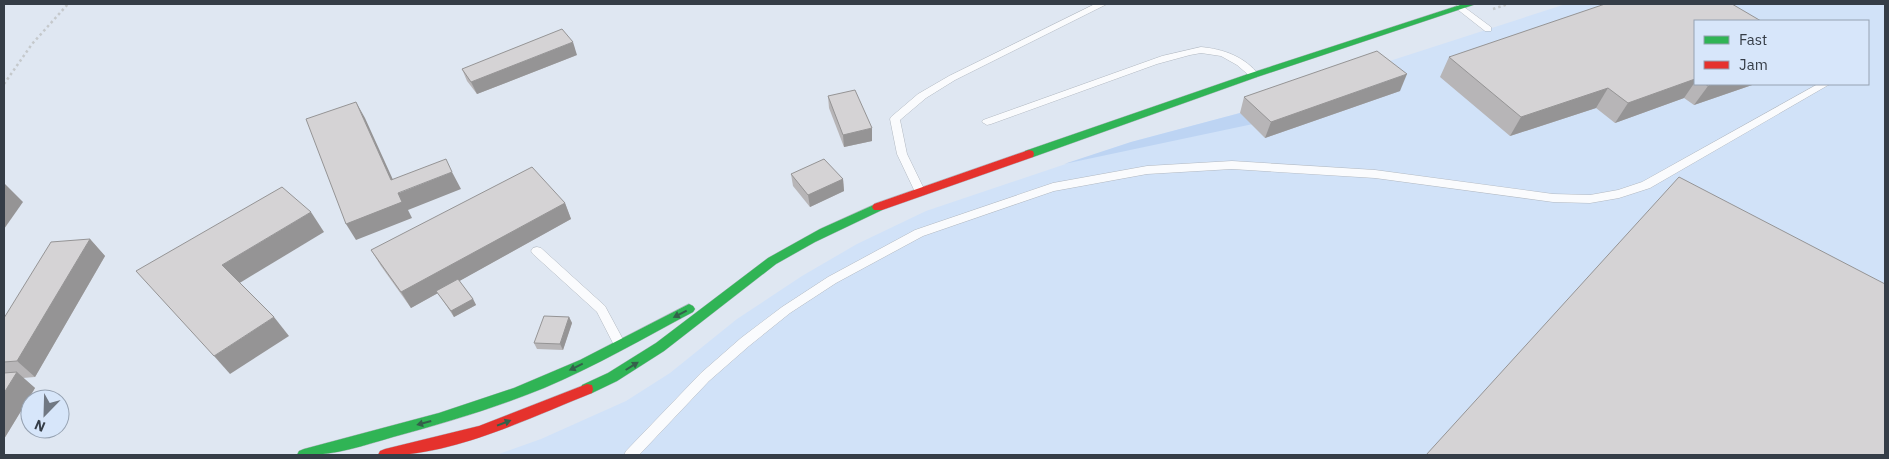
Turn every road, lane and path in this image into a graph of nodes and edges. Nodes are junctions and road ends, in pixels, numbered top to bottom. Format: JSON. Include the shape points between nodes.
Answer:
{"nodes":[{"id":1,"x":68,"y":4,"type":"edge"},
{"id":2,"x":1102,"y":4,"type":"edge"},
{"id":3,"x":1465,"y":6,"type":"edge"},
{"id":4,"x":1488,"y":29,"type":"dead end"},
{"id":5,"x":1254,"y":76,"type":"junction"},
{"id":6,"x":4,"y":84,"type":"edge"},
{"id":7,"x":1823,"y":85,"type":"edge"},
{"id":8,"x":987,"y":122,"type":"dead end"},
{"id":9,"x":920,"y":191,"type":"junction"},
{"id":10,"x":537,"y":251,"type":"dead end"},
{"id":11,"x":754,"y":274,"type":"junction"},
{"id":12,"x":677,"y":334,"type":"junction"},
{"id":13,"x":620,"y":345,"type":"junction"},
{"id":14,"x":604,"y":366,"type":"dead end"},
{"id":15,"x":576,"y":380,"type":"dead end"},
{"id":16,"x":453,"y":440,"type":"junction"},
{"id":17,"x":304,"y":455,"type":"edge"},
{"id":18,"x":385,"y":455,"type":"edge"},
{"id":19,"x":631,"y":455,"type":"edge"}],
"edges":[{"from":1,"to":6,"type":"path","via":[[32,44]]},
{"from":2,"to":9,"type":"lane","via":[[952,78],[922,96],[895,119],[902,154]]},
{"from":3,"to":4,"type":"lane"},
{"from":3,"to":5,"type":"street"},
{"from":5,"to":8,"type":"lane","via":[[1228,56],[1213,51],[1193,51]]},
{"from":5,"to":9,"type":"street"},
{"from":7,"to":19,"type":"lane","via":[[1646,185],[1590,199],[1553,198],[1375,174],[1232,165],[1147,170],[1053,187],[919,233],[832,280],[745,342],[705,377]]},
{"from":9,"to":11,"type":"street","via":[[840,224]]},
{"from":10,"to":13,"type":"lane","via":[[601,309]]},
{"from":11,"to":12,"type":"street"},
{"from":11,"to":13,"type":"street","one_way":true},
{"from":12,"to":13,"type":"street","via":[[634,347]]},
{"from":16,"to":12,"type":"street","one_way":true,"via":[[594,386],[650,355]]},
{"from":13,"to":14,"type":"street","via":[[617,357]]},
{"from":13,"to":17,"type":"street","one_way":true,"via":[[491,402]]},
{"from":15,"to":16,"type":"street","via":[[478,422]]},
{"from":16,"to":18,"type":"street"}]}
